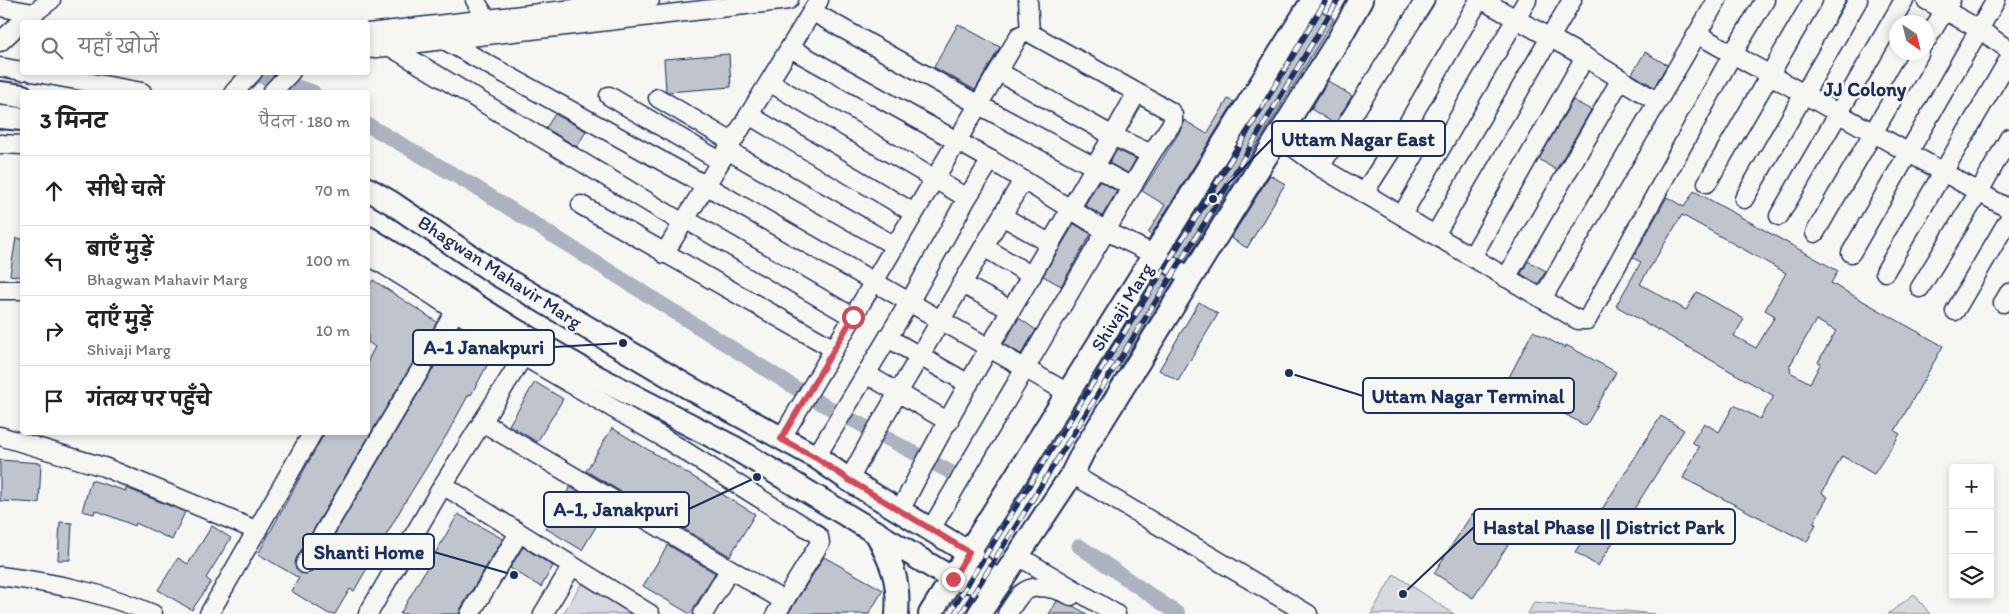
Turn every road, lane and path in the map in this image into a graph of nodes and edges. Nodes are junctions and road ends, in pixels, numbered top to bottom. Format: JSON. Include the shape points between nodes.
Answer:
{"nodes":[{"id":1,"x":51,"y":0,"type":"edge"},
{"id":2,"x":475,"y":0,"type":"edge"},
{"id":3,"x":650,"y":0,"type":"edge"},
{"id":4,"x":788,"y":0,"type":"edge"},
{"id":5,"x":1028,"y":0,"type":"edge"},
{"id":6,"x":1313,"y":0,"type":"edge"},
{"id":7,"x":1361,"y":0,"type":"edge"},
{"id":8,"x":1425,"y":0,"type":"edge"},
{"id":9,"x":1480,"y":0,"type":"edge"},
{"id":10,"x":1527,"y":0,"type":"edge"},
{"id":11,"x":1572,"y":0,"type":"edge"},
{"id":12,"x":1717,"y":0,"type":"edge"},
{"id":13,"x":1813,"y":0,"type":"edge"},
{"id":14,"x":1858,"y":0,"type":"edge"},
{"id":15,"x":1904,"y":0,"type":"edge"},
{"id":16,"x":1926,"y":0,"type":"edge"},
{"id":17,"x":1996,"y":0,"type":"edge"},
{"id":18,"x":1758,"y":2,"type":"edge"},
{"id":19,"x":1947,"y":5,"type":"edge"},
{"id":20,"x":816,"y":6,"type":"edge"},
{"id":21,"x":0,"y":7,"type":"edge"},
{"id":22,"x":33,"y":13,"type":"junction"},
{"id":23,"x":1516,"y":19,"type":"junction"},
{"id":24,"x":24,"y":20,"type":"edge"},
{"id":25,"x":20,"y":23,"type":"edge"},
{"id":26,"x":492,"y":26,"type":"junction"},
{"id":27,"x":1934,"y":27,"type":"edge"},
{"id":28,"x":1979,"y":29,"type":"junction"},
{"id":29,"x":370,"y":33,"type":"edge"},
{"id":30,"x":1030,"y":33,"type":"junction"},
{"id":31,"x":1696,"y":34,"type":"junction"},
{"id":32,"x":1550,"y":37,"type":"junction"},
{"id":33,"x":444,"y":40,"type":"junction"},
{"id":34,"x":0,"y":42,"type":"edge"},
{"id":35,"x":389,"y":46,"type":"junction"},
{"id":36,"x":790,"y":48,"type":"junction"},
{"id":37,"x":370,"y":49,"type":"edge"},
{"id":38,"x":2009,"y":50,"type":"edge"},
{"id":39,"x":1732,"y":55,"type":"junction"},
{"id":40,"x":1585,"y":57,"type":"junction"},
{"id":41,"x":1915,"y":60,"type":"edge"},
{"id":42,"x":2009,"y":60,"type":"edge"},
{"id":43,"x":0,"y":67,"type":"edge"},
{"id":44,"x":20,"y":71,"type":"edge"},
{"id":45,"x":999,"y":72,"type":"junction"},
{"id":46,"x":48,"y":75,"type":"edge"},
{"id":47,"x":250,"y":75,"type":"edge"},
{"id":48,"x":288,"y":75,"type":"edge"},
{"id":49,"x":1768,"y":75,"type":"junction"},
{"id":50,"x":1621,"y":79,"type":"junction"},
{"id":51,"x":769,"y":82,"type":"junction"},
{"id":52,"x":131,"y":90,"type":"edge"},
{"id":53,"x":236,"y":90,"type":"edge"},
{"id":54,"x":274,"y":90,"type":"edge"},
{"id":55,"x":0,"y":94,"type":"edge"},
{"id":56,"x":1136,"y":94,"type":"junction"},
{"id":57,"x":1803,"y":94,"type":"junction"},
{"id":58,"x":20,"y":96,"type":"edge"},
{"id":59,"x":609,"y":96,"type":"dead end"},
{"id":60,"x":658,"y":98,"type":"dead end"},
{"id":61,"x":1656,"y":101,"type":"junction"},
{"id":62,"x":979,"y":105,"type":"junction"},
{"id":63,"x":1839,"y":114,"type":"junction"},
{"id":64,"x":749,"y":115,"type":"junction"},
{"id":65,"x":0,"y":117,"type":"edge"},
{"id":66,"x":20,"y":119,"type":"edge"},
{"id":67,"x":1873,"y":133,"type":"junction"},
{"id":68,"x":1113,"y":136,"type":"junction"},
{"id":69,"x":1278,"y":136,"type":"junction"},
{"id":70,"x":2009,"y":138,"type":"edge"},
{"id":71,"x":958,"y":141,"type":"junction"},
{"id":72,"x":0,"y":144,"type":"edge"},
{"id":73,"x":20,"y":145,"type":"edge"},
{"id":74,"x":727,"y":151,"type":"junction"},
{"id":75,"x":1908,"y":152,"type":"junction"},
{"id":76,"x":1151,"y":154,"type":"junction"},
{"id":77,"x":991,"y":160,"type":"junction"},
{"id":78,"x":1096,"y":166,"type":"junction"},
{"id":79,"x":1320,"y":167,"type":"junction"},
{"id":80,"x":1943,"y":173,"type":"junction"},
{"id":81,"x":935,"y":179,"type":"junction"},
{"id":82,"x":1023,"y":180,"type":"junction"},
{"id":83,"x":1708,"y":182,"type":"dead end"},
{"id":84,"x":705,"y":185,"type":"junction"},
{"id":85,"x":1132,"y":187,"type":"junction"},
{"id":86,"x":370,"y":190,"type":"edge"},
{"id":87,"x":1979,"y":192,"type":"junction"},
{"id":88,"x":1364,"y":193,"type":"junction"},
{"id":89,"x":967,"y":198,"type":"junction"},
{"id":90,"x":1744,"y":199,"type":"dead end"},
{"id":91,"x":580,"y":205,"type":"dead end"},
{"id":92,"x":2009,"y":209,"type":"edge"},
{"id":93,"x":1072,"y":210,"type":"junction"},
{"id":94,"x":914,"y":213,"type":"junction"},
{"id":95,"x":1402,"y":215,"type":"junction"},
{"id":96,"x":1002,"y":216,"type":"junction"},
{"id":97,"x":1779,"y":216,"type":"dead end"},
{"id":98,"x":2009,"y":220,"type":"edge"},
{"id":99,"x":684,"y":221,"type":"junction"},
{"id":100,"x":1106,"y":230,"type":"junction"},
{"id":101,"x":1815,"y":233,"type":"dead end"},
{"id":102,"x":1435,"y":235,"type":"junction"},
{"id":103,"x":370,"y":239,"type":"edge"},
{"id":104,"x":1051,"y":244,"type":"junction"},
{"id":105,"x":895,"y":246,"type":"junction"},
{"id":106,"x":984,"y":247,"type":"junction"},
{"id":107,"x":1850,"y":253,"type":"dead end"},
{"id":108,"x":664,"y":254,"type":"junction"},
{"id":109,"x":1155,"y":255,"type":"junction"},
{"id":110,"x":370,"y":256,"type":"edge"},
{"id":111,"x":1472,"y":257,"type":"junction"},
{"id":112,"x":1885,"y":272,"type":"dead end"},
{"id":113,"x":1032,"y":276,"type":"junction"},
{"id":114,"x":1191,"y":278,"type":"junction"},
{"id":115,"x":1506,"y":278,"type":"junction"},
{"id":116,"x":874,"y":281,"type":"junction"},
{"id":117,"x":962,"y":284,"type":"junction"},
{"id":118,"x":1920,"y":288,"type":"dead end"},
{"id":119,"x":0,"y":290,"type":"edge"},
{"id":120,"x":20,"y":290,"type":"edge"},
{"id":121,"x":1542,"y":299,"type":"junction"},
{"id":122,"x":910,"y":301,"type":"junction"},
{"id":123,"x":456,"y":310,"type":"junction"},
{"id":124,"x":1012,"y":310,"type":"junction"},
{"id":125,"x":1955,"y":311,"type":"dead end"},
{"id":126,"x":853,"y":317,"type":"junction"},
{"id":127,"x":941,"y":320,"type":"junction"},
{"id":128,"x":888,"y":338,"type":"junction"},
{"id":129,"x":528,"y":348,"type":"junction"},
{"id":130,"x":834,"y":349,"type":"junction"},
{"id":131,"x":988,"y":349,"type":"junction"},
{"id":132,"x":921,"y":356,"type":"junction"},
{"id":133,"x":1024,"y":370,"type":"junction"},
{"id":134,"x":866,"y":374,"type":"junction"},
{"id":135,"x":969,"y":384,"type":"junction"},
{"id":136,"x":900,"y":392,"type":"junction"},
{"id":137,"x":1068,"y":394,"type":"junction"},
{"id":138,"x":482,"y":422,"type":"junction"},
{"id":139,"x":948,"y":422,"type":"junction"},
{"id":140,"x":311,"y":435,"type":"edge"},
{"id":141,"x":0,"y":436,"type":"edge"},
{"id":142,"x":781,"y":439,"type":"junction"},
{"id":143,"x":816,"y":458,"type":"junction"},
{"id":144,"x":1072,"y":474,"type":"junction"},
{"id":145,"x":849,"y":480,"type":"junction"},
{"id":146,"x":443,"y":485,"type":"junction"},
{"id":147,"x":900,"y":511,"type":"junction"},
{"id":148,"x":930,"y":529,"type":"junction"},
{"id":149,"x":258,"y":531,"type":"junction"},
{"id":150,"x":876,"y":532,"type":"junction"},
{"id":151,"x":519,"y":533,"type":"junction"},
{"id":152,"x":969,"y":552,"type":"junction"},
{"id":153,"x":1018,"y":556,"type":"junction"},
{"id":154,"x":305,"y":564,"type":"dead end"},
{"id":155,"x":572,"y":566,"type":"junction"},
{"id":156,"x":730,"y":569,"type":"junction"},
{"id":157,"x":0,"y":576,"type":"edge"},
{"id":158,"x":953,"y":579,"type":"junction"},
{"id":159,"x":998,"y":585,"type":"junction"},
{"id":160,"x":780,"y":607,"type":"edge"},
{"id":161,"x":152,"y":614,"type":"edge"},
{"id":162,"x":209,"y":614,"type":"edge"},
{"id":163,"x":368,"y":614,"type":"edge"},
{"id":164,"x":470,"y":614,"type":"edge"},
{"id":165,"x":543,"y":614,"type":"edge"},
{"id":166,"x":650,"y":614,"type":"edge"},
{"id":167,"x":703,"y":614,"type":"edge"},
{"id":168,"x":897,"y":614,"type":"edge"},
{"id":169,"x":930,"y":614,"type":"edge"},
{"id":170,"x":979,"y":614,"type":"edge"},
{"id":171,"x":1007,"y":614,"type":"edge"},
{"id":172,"x":1102,"y":614,"type":"edge"},
{"id":173,"x":1116,"y":614,"type":"edge"},
{"id":174,"x":1308,"y":614,"type":"edge"}],
"edges":[{"from":1,"to":22,"type":"street"},
{"from":2,"to":26,"type":"street"},
{"from":3,"to":26,"type":"street"},
{"from":4,"to":26,"type":"street"},
{"from":5,"to":30,"type":"street"},
{"from":6,"to":109,"type":"main road","name":"Shivaji Marg"},
{"from":7,"to":69,"type":"main road"},
{"from":8,"to":79,"type":"street"},
{"from":9,"to":23,"type":"street"},
{"from":9,"to":88,"type":"street"},
{"from":10,"to":23,"type":"street"},
{"from":11,"to":32,"type":"street"},
{"from":12,"to":31,"type":"street"},
{"from":13,"to":49,"type":"street"},
{"from":14,"to":57,"type":"street"},
{"from":15,"to":63,"type":"street"},
{"from":16,"to":19,"type":"street"},
{"from":17,"to":28,"type":"street"},
{"from":18,"to":39,"type":"street"},
{"from":19,"to":27,"type":"street"},
{"from":19,"to":28,"type":"street"},
{"from":20,"to":36,"type":"street"},
{"from":20,"to":62,"type":"street"},
{"from":21,"to":22,"type":"street"},
{"from":22,"to":24,"type":"street"},
{"from":23,"to":32,"type":"street"},
{"from":23,"to":95,"type":"street"},
{"from":25,"to":34,"type":"street"},
{"from":26,"to":29,"type":"street"},
{"from":26,"to":33,"type":"street"},
{"from":28,"to":38,"type":"street"},
{"from":28,"to":75,"type":"street"},
{"from":30,"to":45,"type":"street","via":[[1019,36]]},
{"from":30,"to":56,"type":"street"},
{"from":31,"to":39,"type":"street"},
{"from":31,"to":61,"type":"street"},
{"from":32,"to":40,"type":"street"},
{"from":32,"to":102,"type":"street"},
{"from":33,"to":35,"type":"street"},
{"from":33,"to":84,"type":"street"},
{"from":35,"to":37,"type":"street"},
{"from":35,"to":99,"type":"street"},
{"from":36,"to":51,"type":"street"},
{"from":36,"to":71,"type":"street"},
{"from":39,"to":49,"type":"street"},
{"from":39,"to":121,"type":"street","via":[[1590,318],[1578,320]]},
{"from":40,"to":50,"type":"street"},
{"from":40,"to":111,"type":"street"},
{"from":41,"to":67,"type":"street"},
{"from":42,"to":80,"type":"street"},
{"from":43,"to":44,"type":"street"},
{"from":45,"to":62,"type":"street"},
{"from":45,"to":68,"type":"street"},
{"from":46,"to":52,"type":"street"},
{"from":47,"to":53,"type":"street"},
{"from":48,"to":54,"type":"street"},
{"from":49,"to":57,"type":"street"},
{"from":49,"to":83,"type":"street"},
{"from":50,"to":61,"type":"street"},
{"from":50,"to":115,"type":"street"},
{"from":51,"to":64,"type":"street"},
{"from":51,"to":81,"type":"street"},
{"from":55,"to":58,"type":"main road"},
{"from":56,"to":68,"type":"street"},
{"from":56,"to":76,"type":"street","via":[[1170,111],[1174,118]]},
{"from":57,"to":63,"type":"street"},
{"from":57,"to":90,"type":"street"},
{"from":59,"to":74,"type":"street"},
{"from":60,"to":74,"type":"street"},
{"from":61,"to":121,"type":"street"},
{"from":62,"to":71,"type":"street"},
{"from":62,"to":78,"type":"street"},
{"from":63,"to":67,"type":"street"},
{"from":63,"to":97,"type":"street"},
{"from":64,"to":74,"type":"street"},
{"from":64,"to":94,"type":"street"},
{"from":65,"to":66,"type":"main road"},
{"from":67,"to":75,"type":"street"},
{"from":67,"to":101,"type":"street"},
{"from":68,"to":76,"type":"street"},
{"from":68,"to":78,"type":"street"},
{"from":69,"to":79,"type":"street"},
{"from":69,"to":114,"type":"main road"},
{"from":70,"to":87,"type":"street"},
{"from":71,"to":77,"type":"street"},
{"from":71,"to":81,"type":"street"},
{"from":72,"to":73,"type":"street"},
{"from":74,"to":84,"type":"street"},
{"from":74,"to":105,"type":"street"},
{"from":75,"to":80,"type":"street"},
{"from":75,"to":107,"type":"street"},
{"from":76,"to":85,"type":"street"},
{"from":77,"to":82,"type":"street"},
{"from":77,"to":89,"type":"street"},
{"from":78,"to":85,"type":"street"},
{"from":78,"to":93,"type":"street"},
{"from":79,"to":88,"type":"street"},
{"from":80,"to":87,"type":"street"},
{"from":80,"to":112,"type":"street"},
{"from":81,"to":89,"type":"street"},
{"from":81,"to":94,"type":"street"},
{"from":82,"to":93,"type":"street"},
{"from":82,"to":96,"type":"street"},
{"from":84,"to":99,"type":"street"},
{"from":84,"to":116,"type":"street"},
{"from":85,"to":100,"type":"street"},
{"from":86,"to":142,"type":"main road","name":"Bhagwan Mahavir Marg","via":[[512,283]]},
{"from":87,"to":92,"type":"street"},
{"from":87,"to":118,"type":"street"},
{"from":88,"to":95,"type":"street"},
{"from":89,"to":122,"type":"street"},
{"from":91,"to":108,"type":"street"},
{"from":93,"to":100,"type":"street"},
{"from":93,"to":104,"type":"street"},
{"from":94,"to":105,"type":"street"},
{"from":95,"to":102,"type":"street"},
{"from":96,"to":104,"type":"street"},
{"from":96,"to":106,"type":"street"},
{"from":98,"to":125,"type":"street"},
{"from":99,"to":108,"type":"street"},
{"from":99,"to":126,"type":"street"},
{"from":100,"to":109,"type":"street"},
{"from":100,"to":133,"type":"street"},
{"from":102,"to":111,"type":"street"},
{"from":103,"to":129,"type":"main road","name":"Bhagwan Mahavir Marg"},
{"from":104,"to":113,"type":"street"},
{"from":105,"to":116,"type":"street"},
{"from":106,"to":113,"type":"street"},
{"from":106,"to":117,"type":"street"},
{"from":108,"to":130,"type":"street"},
{"from":109,"to":114,"type":"street"},
{"from":109,"to":137,"type":"main road","name":"Shivaji Marg"},
{"from":110,"to":123,"type":"street"},
{"from":111,"to":115,"type":"street"},
{"from":113,"to":124,"type":"street"},
{"from":114,"to":144,"type":"main road"},
{"from":115,"to":121,"type":"street"},
{"from":116,"to":122,"type":"street"},
{"from":116,"to":126,"type":"street"},
{"from":117,"to":124,"type":"street"},
{"from":117,"to":127,"type":"street"},
{"from":119,"to":120,"type":"street"},
{"from":122,"to":127,"type":"street"},
{"from":122,"to":128,"type":"street"},
{"from":123,"to":129,"type":"street"},
{"from":123,"to":154,"type":"street"},
{"from":124,"to":131,"type":"street"},
{"from":126,"to":130,"type":"street"},
{"from":127,"to":131,"type":"street"},
{"from":127,"to":132,"type":"street"},
{"from":128,"to":132,"type":"street"},
{"from":128,"to":134,"type":"street"},
{"from":129,"to":138,"type":"street"},
{"from":129,"to":150,"type":"main road","name":"Bhagwan Mahavir Marg","via":[[597,377],[733,446]]},
{"from":129,"to":160,"type":"street","via":[[819,537],[820,543]]},
{"from":130,"to":142,"type":"street"},
{"from":131,"to":133,"type":"street"},
{"from":131,"to":135,"type":"street"},
{"from":132,"to":135,"type":"street"},
{"from":132,"to":136,"type":"street"},
{"from":133,"to":137,"type":"street"},
{"from":133,"to":148,"type":"street"},
{"from":134,"to":136,"type":"street"},
{"from":134,"to":143,"type":"street"},
{"from":135,"to":139,"type":"street"},
{"from":136,"to":139,"type":"street"},
{"from":136,"to":145,"type":"street"},
{"from":137,"to":152,"type":"main road","name":"Shivaji Marg"},
{"from":138,"to":146,"type":"street"},
{"from":138,"to":156,"type":"street"},
{"from":139,"to":147,"type":"street"},
{"from":140,"to":149,"type":"street"},
{"from":141,"to":149,"type":"street","via":[[104,466]]},
{"from":142,"to":143,"type":"main road","name":"Bhagwan Mahavir Marg"},
{"from":143,"to":145,"type":"main road","name":"Bhagwan Mahavir Marg"},
{"from":144,"to":153,"type":"main road"},
{"from":144,"to":174,"type":"street"},
{"from":145,"to":147,"type":"main road","name":"Bhagwan Mahavir Marg"},
{"from":146,"to":151,"type":"street"},
{"from":146,"to":163,"type":"street"},
{"from":147,"to":148,"type":"main road","name":"Bhagwan Mahavir Marg"},
{"from":148,"to":152,"type":"main road","name":"Bhagwan Mahavir Marg"},
{"from":149,"to":162,"type":"street"},
{"from":150,"to":158,"type":"main road","name":"Bhagwan Mahavir Marg"},
{"from":150,"to":168,"type":"main road","via":[[892,563],[897,582]]},
{"from":151,"to":155,"type":"street"},
{"from":151,"to":164,"type":"street"},
{"from":152,"to":158,"type":"main road","name":"Shivaji Marg"},
{"from":152,"to":159,"type":"main road","name":"Bhagwan Mahavir Marg"},
{"from":153,"to":159,"type":"main road"},
{"from":153,"to":173,"type":"street"},
{"from":155,"to":165,"type":"street"},
{"from":155,"to":166,"type":"street"},
{"from":156,"to":160,"type":"street"},
{"from":156,"to":167,"type":"street"},
{"from":157,"to":161,"type":"street","via":[[83,590]]},
{"from":158,"to":159,"type":"main road"},
{"from":158,"to":169,"type":"main road","name":"Shivaji Marg"},
{"from":159,"to":170,"type":"main road"},
{"from":171,"to":172,"type":"street","via":[[1021,594],[1043,588],[1067,594]]}]}
